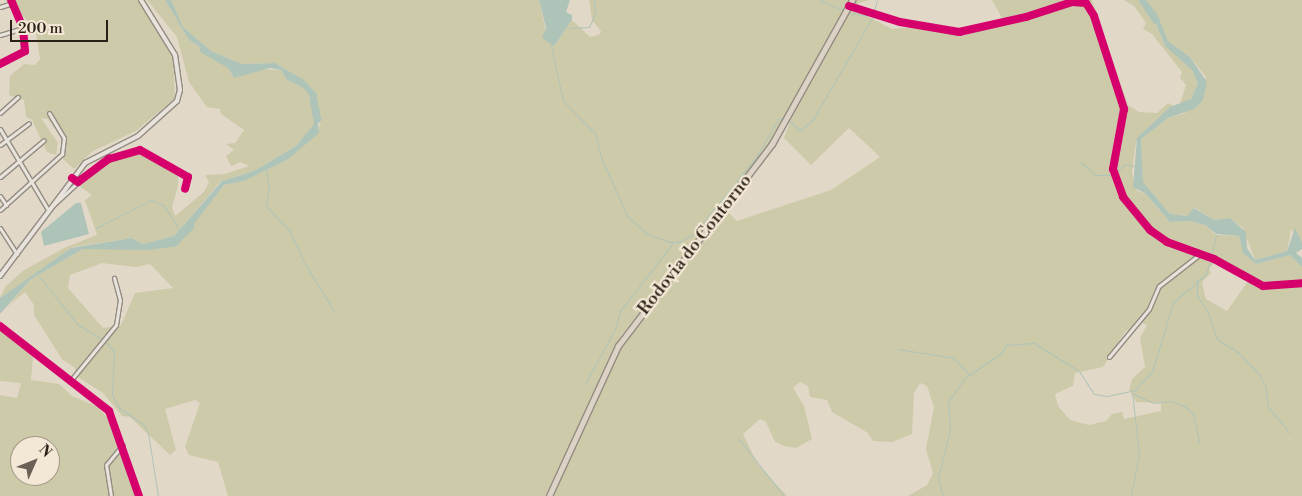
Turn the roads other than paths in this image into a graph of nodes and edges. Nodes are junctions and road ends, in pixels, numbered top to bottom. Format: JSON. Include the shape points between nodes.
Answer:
{"nodes":[{"id":1,"x":141,"y":0,"type":"edge"},
{"id":2,"x":852,"y":0,"type":"edge"},
{"id":3,"x":11,"y":2,"type":"edge"},
{"id":4,"x":849,"y":6,"type":"junction"},
{"id":5,"x":0,"y":7,"type":"edge"},
{"id":6,"x":23,"y":28,"type":"junction"},
{"id":7,"x":0,"y":36,"type":"edge"},
{"id":8,"x":0,"y":64,"type":"edge"},
{"id":9,"x":18,"y":97,"type":"dead end"},
{"id":10,"x":0,"y":113,"type":"edge"},
{"id":11,"x":49,"y":113,"type":"dead end"},
{"id":12,"x":29,"y":123,"type":"dead end"},
{"id":13,"x":0,"y":129,"type":"edge"},
{"id":14,"x":6,"y":140,"type":"junction"},
{"id":15,"x":44,"y":140,"type":"dead end"},
{"id":16,"x":0,"y":145,"type":"edge"},
{"id":17,"x":20,"y":162,"type":"junction"},
{"id":18,"x":0,"y":177,"type":"edge"},
{"id":19,"x":72,"y":178,"type":"junction"},
{"id":20,"x":78,"y":182,"type":"junction"},
{"id":21,"x":32,"y":183,"type":"junction"},
{"id":22,"x":185,"y":189,"type":"dead end"},
{"id":23,"x":0,"y":196,"type":"edge"},
{"id":24,"x":6,"y":205,"type":"junction"},
{"id":25,"x":0,"y":210,"type":"edge"},
{"id":26,"x":48,"y":210,"type":"junction"},
{"id":27,"x":1,"y":232,"type":"edge"},
{"id":28,"x":17,"y":254,"type":"junction"},
{"id":29,"x":1200,"y":254,"type":"junction"},
{"id":30,"x":0,"y":276,"type":"edge"},
{"id":31,"x":114,"y":278,"type":"dead end"},
{"id":32,"x":1302,"y":283,"type":"edge"},
{"id":33,"x":0,"y":326,"type":"edge"},
{"id":34,"x":1109,"y":357,"type":"dead end"},
{"id":35,"x":71,"y":380,"type":"junction"},
{"id":36,"x":123,"y":445,"type":"junction"},
{"id":37,"x":111,"y":496,"type":"edge"},
{"id":38,"x":139,"y":496,"type":"edge"},
{"id":39,"x":549,"y":496,"type":"edge"}],
"edges":[{"from":1,"to":19,"type":"street","via":[[175,55],[180,90],[177,100],[138,136],[91,158]]},
{"from":2,"to":4,"type":"main road","name":"Rodovia do Contorno"},
{"from":3,"to":5,"type":"street"},
{"from":3,"to":6,"type":"street"},
{"from":4,"to":29,"type":"street","via":[[900,22],[959,32],[1075,1],[1088,5],[1124,109],[1114,164],[1117,188],[1162,240]]},
{"from":4,"to":39,"type":"main road","name":"Rodovia do Contorno","via":[[772,144],[618,346]]},
{"from":6,"to":7,"type":"street"},
{"from":6,"to":8,"type":"street","via":[[26,51]]},
{"from":9,"to":10,"type":"street"},
{"from":11,"to":21,"type":"street","via":[[64,138],[64,149]]},
{"from":12,"to":14,"type":"street"},
{"from":13,"to":14,"type":"street"},
{"from":14,"to":16,"type":"street"},
{"from":14,"to":17,"type":"street"},
{"from":15,"to":17,"type":"street"},
{"from":17,"to":18,"type":"street"},
{"from":17,"to":21,"type":"street"},
{"from":19,"to":20,"type":"street"},
{"from":19,"to":26,"type":"street"},
{"from":20,"to":22,"type":"street","via":[[109,159],[140,150],[188,177]]},
{"from":20,"to":26,"type":"street"},
{"from":21,"to":24,"type":"street"},
{"from":21,"to":26,"type":"street"},
{"from":23,"to":24,"type":"street"},
{"from":24,"to":25,"type":"street"},
{"from":26,"to":28,"type":"street"},
{"from":27,"to":28,"type":"street"},
{"from":28,"to":30,"type":"street"},
{"from":29,"to":32,"type":"street","via":[[1267,287]]},
{"from":29,"to":34,"type":"street","via":[[1159,286],[1149,308]]},
{"from":31,"to":35,"type":"street","via":[[120,300],[116,325]]},
{"from":33,"to":35,"type":"street"},
{"from":35,"to":36,"type":"street","via":[[109,411]]},
{"from":36,"to":37,"type":"street","via":[[106,465]]},
{"from":36,"to":38,"type":"street"}]}
